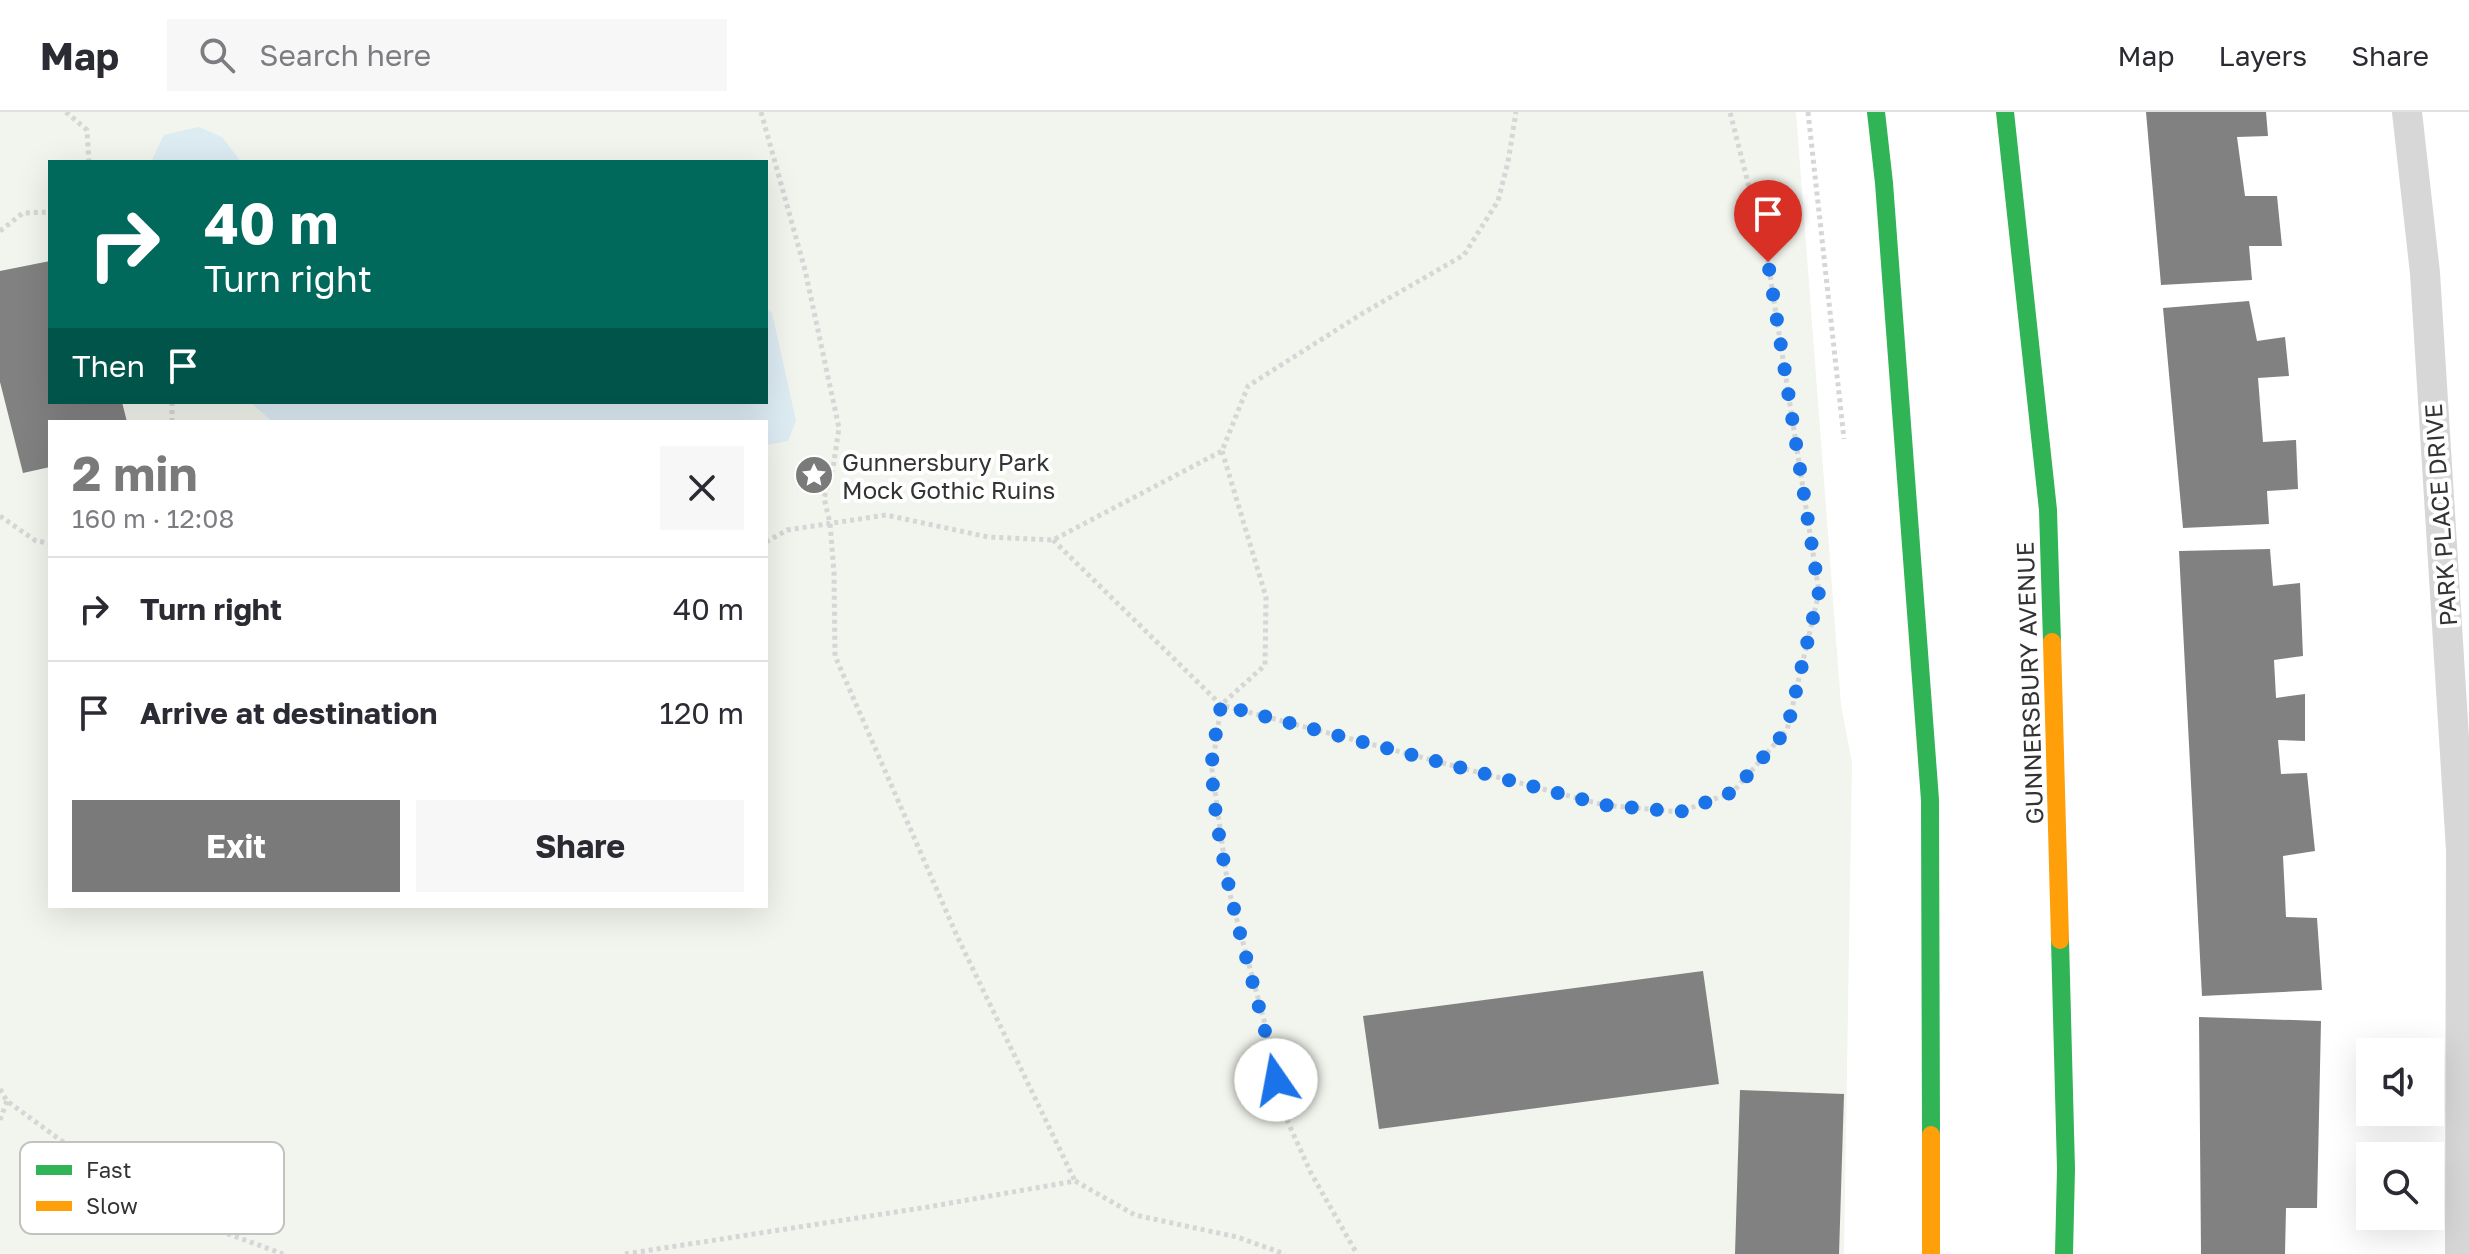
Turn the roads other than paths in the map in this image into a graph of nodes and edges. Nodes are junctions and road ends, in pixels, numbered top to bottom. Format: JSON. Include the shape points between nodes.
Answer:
{"nodes":[{"id":1,"x":1876,"y":112,"type":"edge"},
{"id":2,"x":2005,"y":112,"type":"edge"},
{"id":3,"x":2407,"y":112,"type":"edge"},
{"id":4,"x":1931,"y":1254,"type":"edge"},
{"id":5,"x":2064,"y":1254,"type":"edge"},
{"id":6,"x":2460,"y":1254,"type":"edge"}],
"edges":[{"from":1,"to":4,"type":"highway","via":[[1930,800]]},
{"from":2,"to":5,"type":"highway","name":"GUNNERSBURY AVENUE","via":[[2048,510]]},
{"from":3,"to":6,"type":"lane","name":"PARK PLACE DRIVE","via":[[2425,273],[2461,850]]}]}
